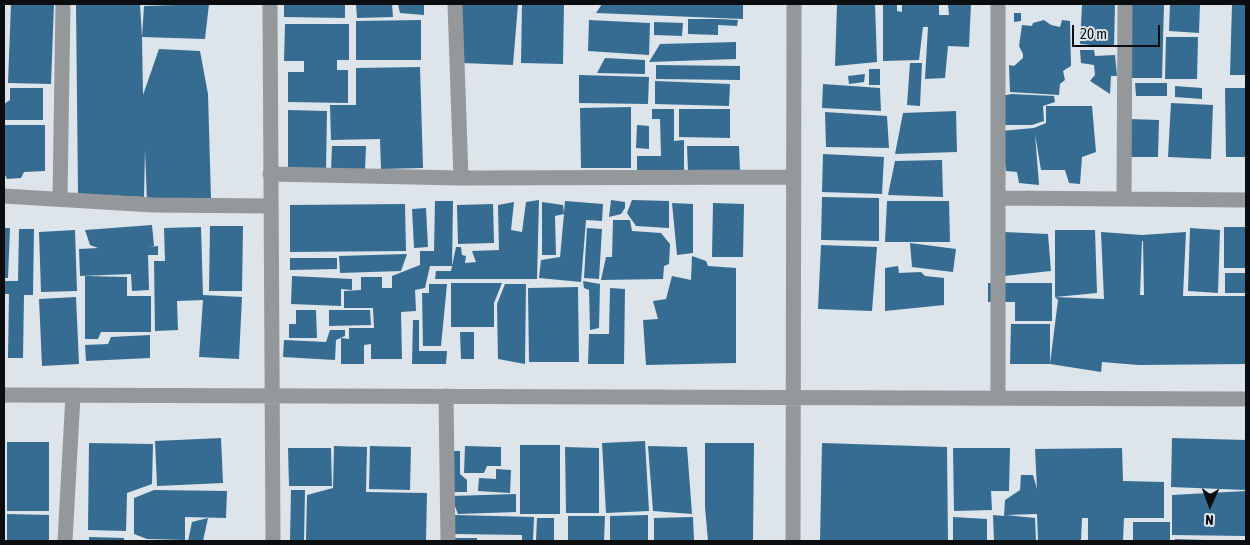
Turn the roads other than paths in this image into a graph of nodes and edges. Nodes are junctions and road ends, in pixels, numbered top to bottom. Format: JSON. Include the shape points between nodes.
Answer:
{"nodes":[{"id":1,"x":63,"y":4,"type":"edge"},
{"id":2,"x":270,"y":4,"type":"edge"},
{"id":3,"x":455,"y":4,"type":"edge"},
{"id":4,"x":794,"y":4,"type":"edge"},
{"id":5,"x":998,"y":4,"type":"edge"},
{"id":6,"x":1124,"y":4,"type":"edge"},
{"id":7,"x":270,"y":174,"type":"junction"},
{"id":8,"x":794,"y":177,"type":"junction"},
{"id":9,"x":461,"y":178,"type":"junction"},
{"id":10,"x":4,"y":196,"type":"edge"},
{"id":11,"x":998,"y":198,"type":"junction"},
{"id":12,"x":1124,"y":198,"type":"junction"},
{"id":13,"x":60,"y":200,"type":"junction"},
{"id":14,"x":1246,"y":200,"type":"edge"},
{"id":15,"x":270,"y":206,"type":"junction"},
{"id":16,"x":4,"y":395,"type":"edge"},
{"id":17,"x":74,"y":395,"type":"junction"},
{"id":18,"x":272,"y":396,"type":"junction"},
{"id":19,"x":446,"y":396,"type":"junction"},
{"id":20,"x":794,"y":397,"type":"junction"},
{"id":21,"x":998,"y":398,"type":"junction"},
{"id":22,"x":1246,"y":399,"type":"edge"},
{"id":23,"x":65,"y":541,"type":"edge"},
{"id":24,"x":273,"y":541,"type":"edge"},
{"id":25,"x":448,"y":541,"type":"edge"},
{"id":26,"x":793,"y":541,"type":"edge"}],
"edges":[{"from":1,"to":13,"type":"street"},
{"from":2,"to":7,"type":"street"},
{"from":3,"to":9,"type":"street"},
{"from":4,"to":8,"type":"street"},
{"from":5,"to":11,"type":"street"},
{"from":6,"to":12,"type":"street"},
{"from":7,"to":9,"type":"street"},
{"from":7,"to":15,"type":"street"},
{"from":8,"to":9,"type":"street"},
{"from":8,"to":20,"type":"street"},
{"from":10,"to":13,"type":"street"},
{"from":11,"to":12,"type":"street"},
{"from":11,"to":21,"type":"street"},
{"from":12,"to":14,"type":"street"},
{"from":13,"to":15,"type":"street"},
{"from":15,"to":18,"type":"street"},
{"from":16,"to":17,"type":"street"},
{"from":17,"to":18,"type":"street"},
{"from":17,"to":23,"type":"street"},
{"from":18,"to":19,"type":"street"},
{"from":18,"to":24,"type":"street"},
{"from":19,"to":20,"type":"street"},
{"from":19,"to":25,"type":"street"},
{"from":20,"to":21,"type":"street"},
{"from":20,"to":26,"type":"street"},
{"from":21,"to":22,"type":"street"}]}
